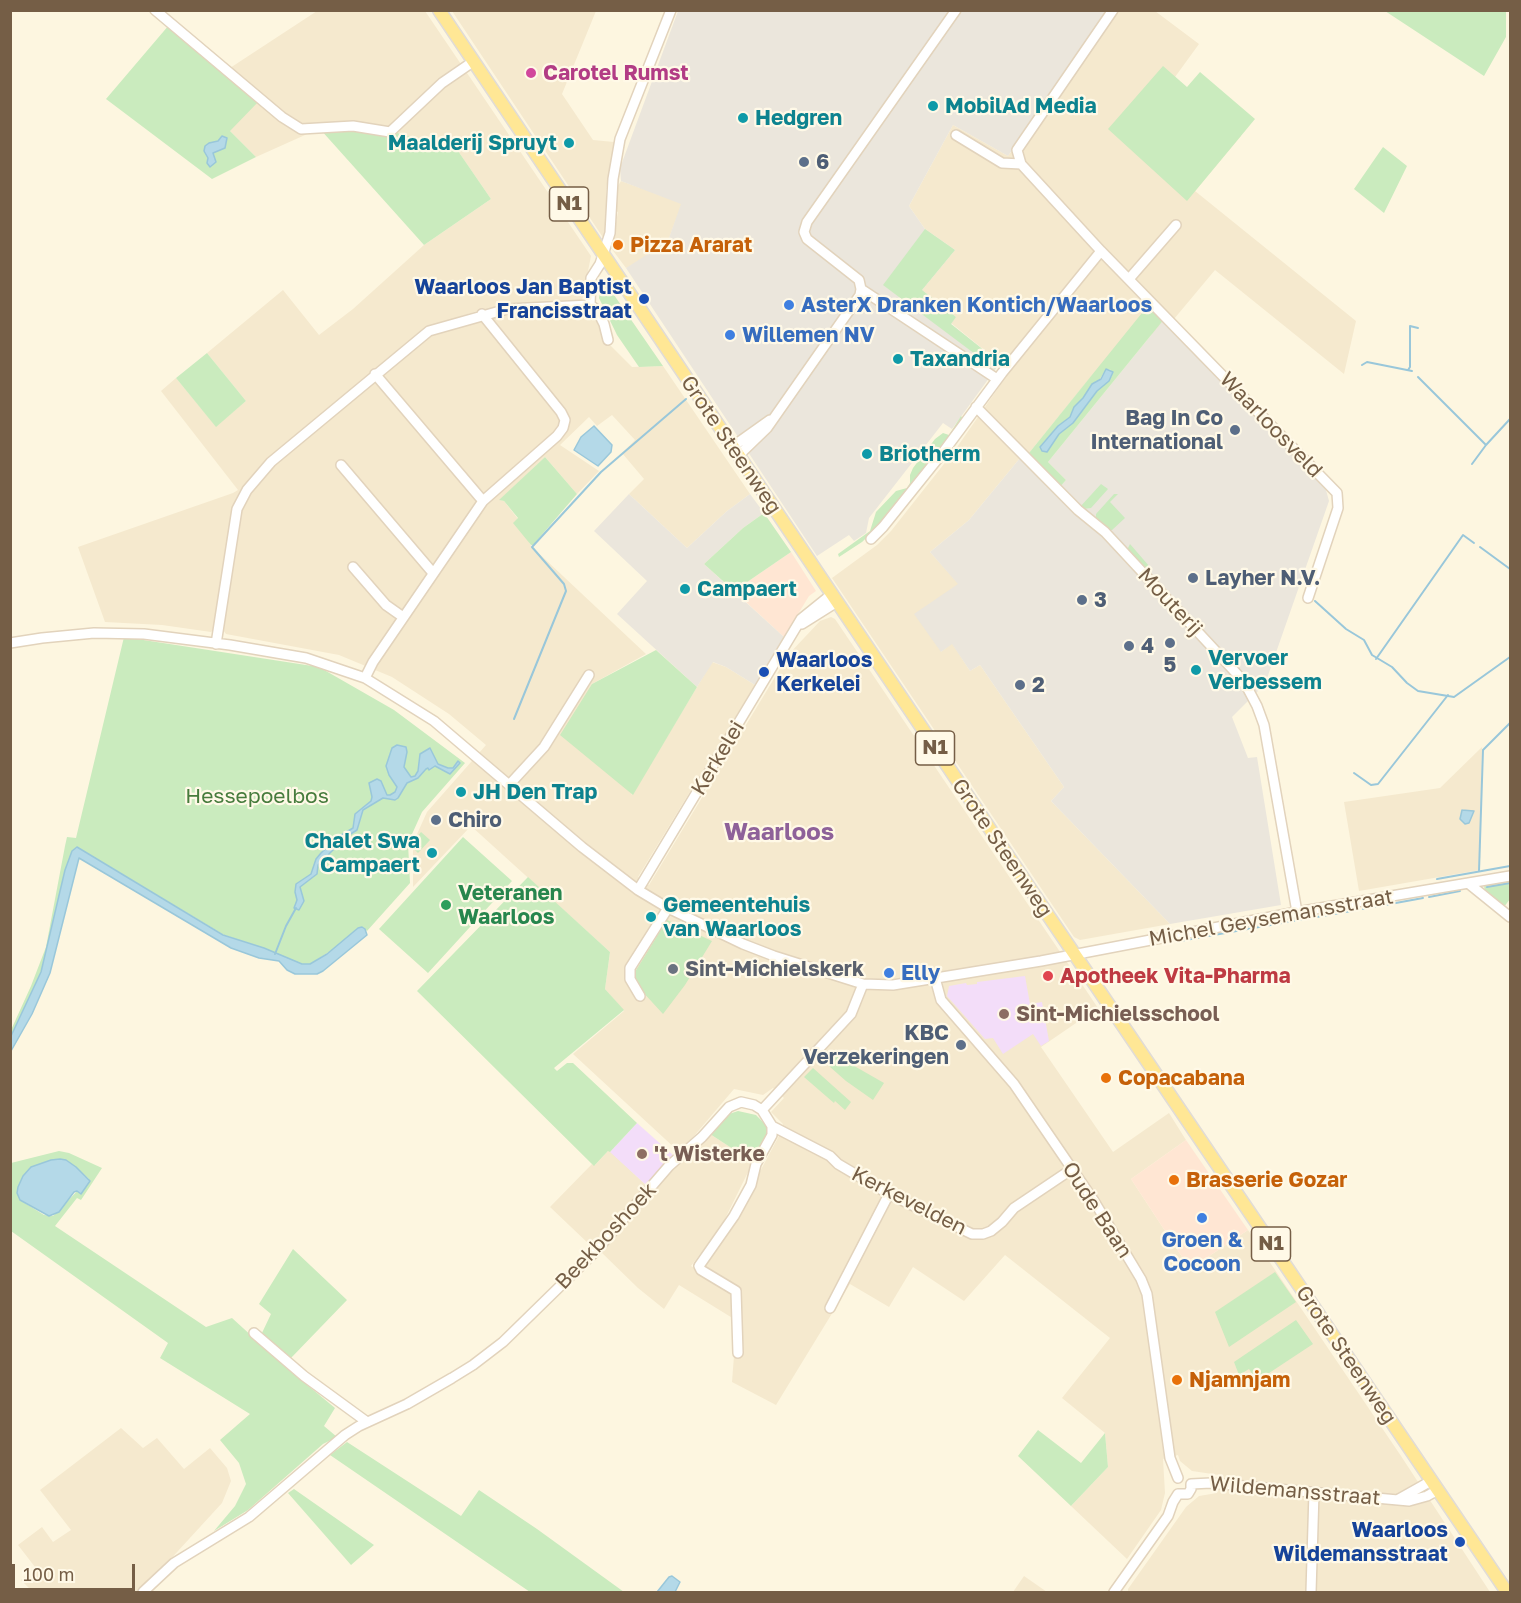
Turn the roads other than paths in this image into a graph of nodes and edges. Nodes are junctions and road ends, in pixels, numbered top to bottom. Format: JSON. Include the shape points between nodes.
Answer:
{"nodes":[{"id":1,"x":154,"y":10,"type":"edge"},
{"id":2,"x":439,"y":10,"type":"edge"},
{"id":3,"x":671,"y":10,"type":"edge"},
{"id":4,"x":956,"y":10,"type":"edge"},
{"id":5,"x":1113,"y":10,"type":"edge"},
{"id":6,"x":474,"y":61,"type":"junction"},
{"id":7,"x":956,"y":135,"type":"dead end"},
{"id":8,"x":1021,"y":164,"type":"junction"},
{"id":9,"x":1176,"y":225,"type":"dead end"},
{"id":10,"x":1101,"y":251,"type":"junction"},
{"id":11,"x":603,"y":255,"type":"junction"},
{"id":12,"x":1129,"y":279,"type":"junction"},
{"id":13,"x":861,"y":289,"type":"junction"},
{"id":14,"x":590,"y":305,"type":"junction"},
{"id":15,"x":482,"y":315,"type":"junction"},
{"id":16,"x":608,"y":340,"type":"dead end"},
{"id":17,"x":375,"y":374,"type":"junction"},
{"id":18,"x":997,"y":379,"type":"junction"},
{"id":19,"x":976,"y":407,"type":"junction"},
{"id":20,"x":735,"y":451,"type":"junction"},
{"id":21,"x":341,"y":465,"type":"dead end"},
{"id":22,"x":483,"y":501,"type":"junction"},
{"id":23,"x":871,"y":539,"type":"dead end"},
{"id":24,"x":353,"y":567,"type":"dead end"},
{"id":25,"x":434,"y":573,"type":"junction"},
{"id":26,"x":834,"y":598,"type":"junction"},
{"id":27,"x":1308,"y":598,"type":"dead end"},
{"id":28,"x":403,"y":617,"type":"junction"},
{"id":29,"x":10,"y":643,"type":"edge"},
{"id":30,"x":216,"y":644,"type":"junction"},
{"id":31,"x":589,"y":675,"type":"dead end"},
{"id":32,"x":365,"y":678,"type":"junction"},
{"id":33,"x":509,"y":785,"type":"junction"},
{"id":34,"x":1510,"y":876,"type":"edge"},
{"id":35,"x":1468,"y":884,"type":"junction"},
{"id":36,"x":638,"y":890,"type":"junction"},
{"id":37,"x":668,"y":908,"type":"junction"},
{"id":38,"x":1297,"y":912,"type":"junction"},
{"id":39,"x":1510,"y":917,"type":"edge"},
{"id":40,"x":1075,"y":955,"type":"junction"},
{"id":41,"x":935,"y":978,"type":"junction"},
{"id":42,"x":863,"y":984,"type":"junction"},
{"id":43,"x":640,"y":996,"type":"dead end"},
{"id":44,"x":762,"y":1110,"type":"junction"},
{"id":45,"x":772,"y":1126,"type":"junction"},
{"id":46,"x":1072,"y":1168,"type":"junction"},
{"id":47,"x":889,"y":1194,"type":"junction"},
{"id":48,"x":830,"y":1308,"type":"dead end"},
{"id":49,"x":254,"y":1333,"type":"dead end"},
{"id":50,"x":738,"y":1353,"type":"dead end"},
{"id":51,"x":367,"y":1422,"type":"junction"},
{"id":52,"x":1178,"y":1478,"type":"junction"},
{"id":53,"x":1191,"y":1484,"type":"junction"},
{"id":54,"x":1434,"y":1486,"type":"junction"},
{"id":55,"x":1314,"y":1492,"type":"junction"},
{"id":56,"x":1178,"y":1494,"type":"junction"},
{"id":57,"x":146,"y":1591,"type":"edge"},
{"id":58,"x":1114,"y":1593,"type":"edge"},
{"id":59,"x":1311,"y":1593,"type":"edge"},
{"id":60,"x":1507,"y":1593,"type":"edge"}],
"edges":[{"from":1,"to":6,"type":"street","via":[[301,129],[353,126],[390,132],[442,83]]},
{"from":2,"to":6,"type":"main road","number":"N1"},
{"from":3,"to":11,"type":"street","via":[[620,139],[610,233]]},
{"from":4,"to":13,"type":"street","via":[[807,222],[807,239],[853,274]]},
{"from":5,"to":8,"type":"street","via":[[1017,150]]},
{"from":6,"to":11,"type":"main road","name":"Grote Steenweg","number":"N1"},
{"from":7,"to":8,"type":"street","via":[[1002,163]]},
{"from":8,"to":10,"type":"street","name":"Waarloosveld"},
{"from":9,"to":12,"type":"street"},
{"from":10,"to":12,"type":"street","name":"Waarloosveld"},
{"from":10,"to":18,"type":"street"},
{"from":11,"to":14,"type":"street","via":[[591,278]]},
{"from":11,"to":20,"type":"main road","name":"Grote Steenweg","number":"N1"},
{"from":12,"to":27,"type":"street","name":"Waarloosveld","via":[[1337,493],[1338,508]]},
{"from":13,"to":18,"type":"street"},
{"from":13,"to":20,"type":"street","via":[[858,300],[768,428]]},
{"from":14,"to":15,"type":"street","via":[[507,309]]},
{"from":14,"to":16,"type":"street","via":[[597,310]]},
{"from":15,"to":17,"type":"street","via":[[424,333]]},
{"from":15,"to":22,"type":"street","via":[[565,420],[557,436]]},
{"from":17,"to":22,"type":"street"},
{"from":17,"to":30,"type":"street","via":[[271,462],[241,499],[234,520]]},
{"from":18,"to":19,"type":"street"},
{"from":19,"to":23,"type":"street"},
{"from":19,"to":38,"type":"street","name":"Mouterij","via":[[1105,532],[1248,689],[1264,725]]},
{"from":20,"to":26,"type":"main road","name":"Grote Steenweg","number":"N1"},
{"from":21,"to":25,"type":"street"},
{"from":22,"to":25,"type":"street"},
{"from":24,"to":28,"type":"street"},
{"from":25,"to":28,"type":"street"},
{"from":26,"to":36,"type":"street","name":"Kerkelei","via":[[801,619]]},
{"from":26,"to":40,"type":"main road","name":"Grote Steenweg","number":"N1"},
{"from":28,"to":32,"type":"street"},
{"from":29,"to":30,"type":"street","name":"Michel Geysemansstraat","via":[[119,633]]},
{"from":30,"to":32,"type":"street","name":"Michel Geysemansstraat","via":[[306,658]]},
{"from":31,"to":33,"type":"street","via":[[544,747]]},
{"from":32,"to":33,"type":"street","name":"Michel Geysemansstraat","via":[[434,721]]},
{"from":33,"to":36,"type":"street","name":"Michel Geysemansstraat"},
{"from":34,"to":35,"type":"street","name":"Michel Geysemansstraat"},
{"from":35,"to":38,"type":"street","name":"Michel Geysemansstraat"},
{"from":35,"to":39,"type":"street"},
{"from":36,"to":37,"type":"street","name":"Michel Geysemansstraat"},
{"from":37,"to":42,"type":"street","name":"Michel Geysemansstraat","via":[[743,944]]},
{"from":37,"to":43,"type":"street","via":[[630,968],[630,979]]},
{"from":38,"to":40,"type":"street","name":"Michel Geysemansstraat"},
{"from":40,"to":41,"type":"street","name":"Michel Geysemansstraat"},
{"from":40,"to":54,"type":"main road","name":"Grote Steenweg","number":"N1"},
{"from":41,"to":42,"type":"street","name":"Michel Geysemansstraat","via":[[885,986]]},
{"from":41,"to":46,"type":"street","name":"Oude Baan","via":[[941,1000],[1014,1084]]},
{"from":42,"to":44,"type":"street","via":[[851,1014]]},
{"from":44,"to":45,"type":"street"},
{"from":44,"to":51,"type":"street","name":"Beekboshoek","via":[[741,1102],[729,1107],[669,1166],[594,1253],[503,1342],[452,1378]]},
{"from":45,"to":47,"type":"street","name":"Kerkevelden","via":[[830,1156]]},
{"from":45,"to":50,"type":"street","via":[[772,1135],[756,1164],[751,1185],[699,1266],[736,1292]]},
{"from":46,"to":47,"type":"street","name":"Kerkevelden","via":[[983,1234],[972,1234]]},
{"from":46,"to":52,"type":"street","name":"Oude Baan","via":[[1147,1294],[1170,1458]]},
{"from":47,"to":48,"type":"street"},
{"from":49,"to":51,"type":"street"},
{"from":51,"to":57,"type":"street","name":"Beekboshoek","via":[[332,1445],[249,1517],[174,1563]]},
{"from":52,"to":53,"type":"street","name":"Wildemansstraat","via":[[1186,1477]]},
{"from":52,"to":56,"type":"street","name":"Wildemansstraat","via":[[1173,1485]]},
{"from":53,"to":55,"type":"street","name":"Wildemansstraat"},
{"from":53,"to":56,"type":"street","name":"Wildemansstraat","via":[[1188,1494]]},
{"from":54,"to":55,"type":"street","name":"Wildemansstraat","via":[[1414,1500]]},
{"from":54,"to":60,"type":"main road","number":"N1"},
{"from":55,"to":59,"type":"street"},
{"from":56,"to":58,"type":"street","name":"Wildemansstraat","via":[[1168,1515]]}]}
